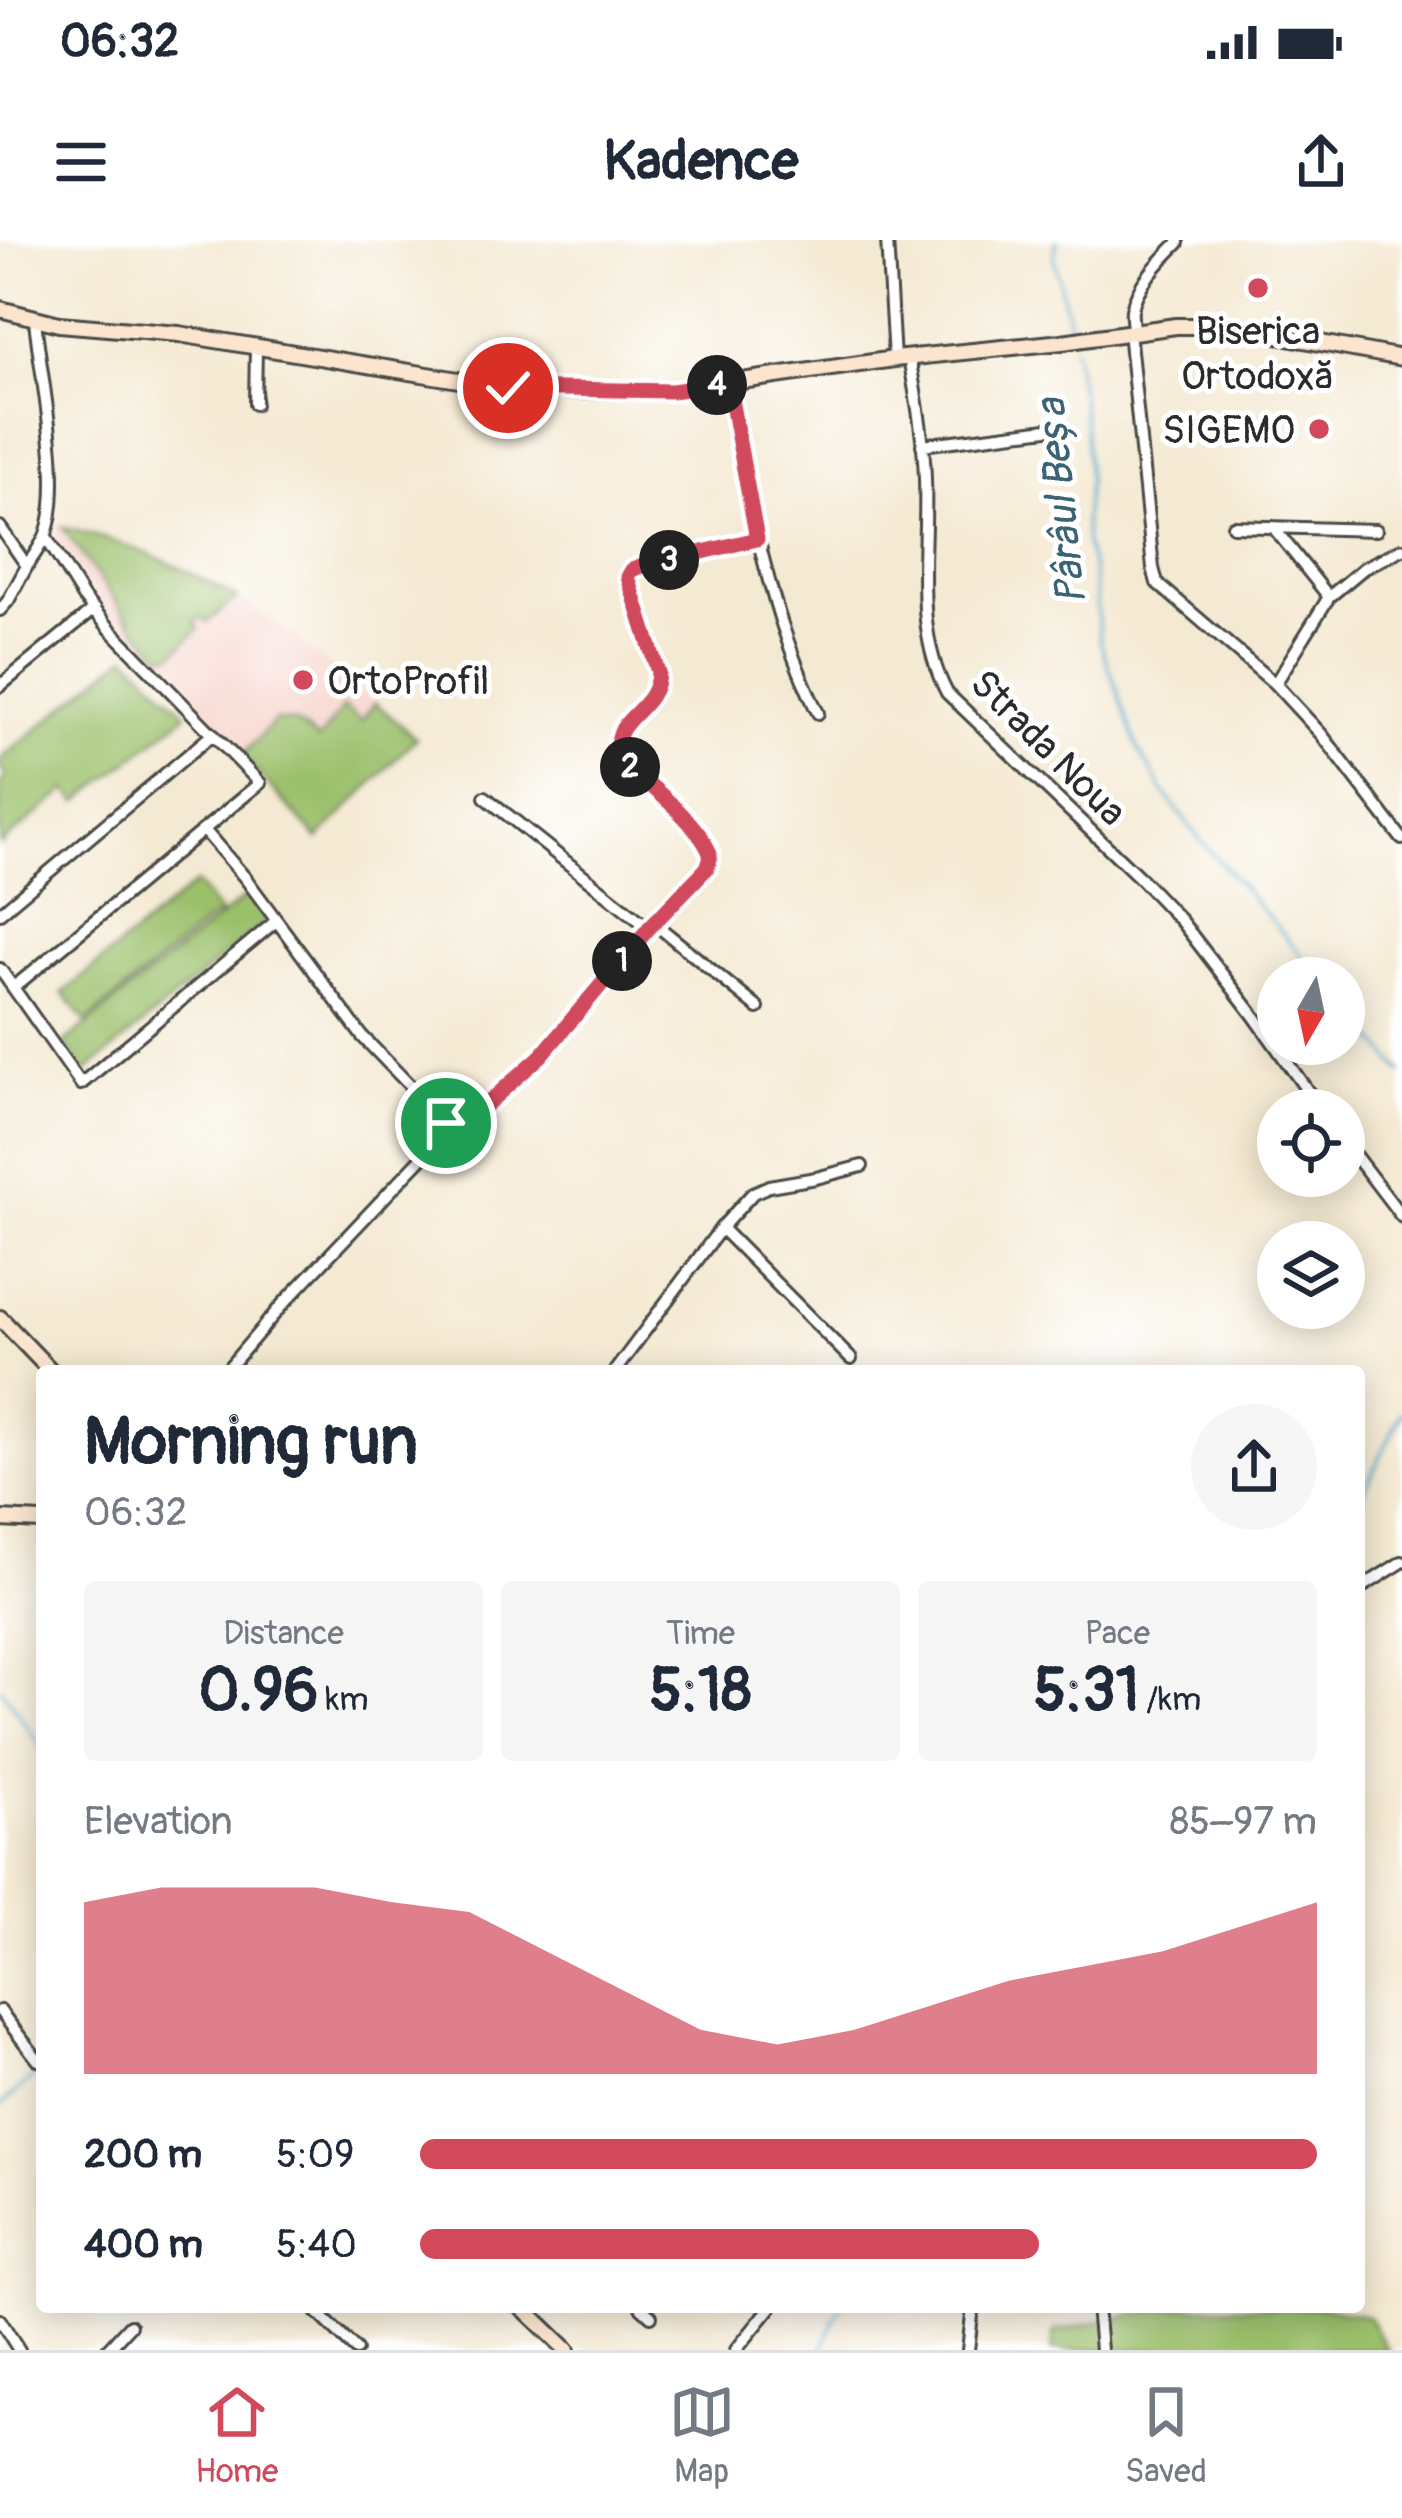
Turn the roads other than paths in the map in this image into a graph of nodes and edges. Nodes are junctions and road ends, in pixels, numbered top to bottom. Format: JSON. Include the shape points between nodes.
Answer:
{"nodes":[{"id":1,"x":887,"y":240,"type":"edge"},
{"id":2,"x":1178,"y":240,"type":"edge"},
{"id":3,"x":0,"y":309,"type":"edge"},
{"id":4,"x":35,"y":319,"type":"junction"},
{"id":5,"x":1131,"y":331,"type":"junction"},
{"id":6,"x":256,"y":347,"type":"junction"},
{"id":7,"x":902,"y":358,"type":"junction"},
{"id":8,"x":1402,"y":358,"type":"edge"},
{"id":9,"x":728,"y":383,"type":"junction"},
{"id":10,"x":255,"y":404,"type":"dead end"},
{"id":11,"x":1047,"y":430,"type":"dead end"},
{"id":12,"x":922,"y":445,"type":"junction"},
{"id":13,"x":1233,"y":526,"type":"dead end"},
{"id":14,"x":0,"y":527,"type":"edge"},
{"id":15,"x":1273,"y":527,"type":"junction"},
{"id":16,"x":1376,"y":530,"type":"dead end"},
{"id":17,"x":45,"y":536,"type":"junction"},
{"id":18,"x":757,"y":539,"type":"junction"},
{"id":19,"x":1402,"y":549,"type":"edge"},
{"id":20,"x":27,"y":566,"type":"junction"},
{"id":21,"x":0,"y":590,"type":"edge"},
{"id":22,"x":1329,"y":597,"type":"junction"},
{"id":23,"x":4,"y":605,"type":"edge"},
{"id":24,"x":94,"y":609,"type":"junction"},
{"id":25,"x":2,"y":680,"type":"edge"},
{"id":26,"x":1275,"y":684,"type":"junction"},
{"id":27,"x":818,"y":713,"type":"dead end"},
{"id":28,"x":213,"y":734,"type":"junction"},
{"id":29,"x":485,"y":797,"type":"dead end"},
{"id":30,"x":205,"y":831,"type":"junction"},
{"id":31,"x":1402,"y":839,"type":"edge"},
{"id":32,"x":0,"y":913,"type":"edge"},
{"id":33,"x":276,"y":921,"type":"junction"},
{"id":34,"x":651,"y":925,"type":"junction"},
{"id":35,"x":0,"y":969,"type":"edge"},
{"id":36,"x":13,"y":988,"type":"junction"},
{"id":37,"x":758,"y":1008,"type":"dead end"},
{"id":38,"x":1306,"y":1089,"type":"edge"},
{"id":39,"x":448,"y":1132,"type":"junction"},
{"id":40,"x":862,"y":1166,"type":"dead end"},
{"id":41,"x":1365,"y":1168,"type":"edge"},
{"id":42,"x":1402,"y":1216,"type":"edge"},
{"id":43,"x":721,"y":1228,"type":"junction"},
{"id":44,"x":0,"y":1318,"type":"edge"},
{"id":45,"x":850,"y":1359,"type":"dead end"},
{"id":46,"x":44,"y":1365,"type":"edge"},
{"id":47,"x":231,"y":1365,"type":"edge"},
{"id":48,"x":619,"y":1365,"type":"edge"},
{"id":49,"x":0,"y":1519,"type":"edge"},
{"id":50,"x":36,"y":1522,"type":"edge"},
{"id":51,"x":1402,"y":1562,"type":"edge"},
{"id":52,"x":1365,"y":1585,"type":"edge"},
{"id":53,"x":0,"y":2011,"type":"edge"},
{"id":54,"x":36,"y":2057,"type":"edge"},
{"id":55,"x":318,"y":2313,"type":"edge"},
{"id":56,"x":528,"y":2313,"type":"edge"},
{"id":57,"x":647,"y":2313,"type":"edge"},
{"id":58,"x":766,"y":2313,"type":"edge"},
{"id":59,"x":972,"y":2313,"type":"edge"},
{"id":60,"x":1098,"y":2313,"type":"edge"},
{"id":61,"x":651,"y":2316,"type":"dead end"},
{"id":62,"x":0,"y":2320,"type":"edge"},
{"id":63,"x":130,"y":2325,"type":"dead end"},
{"id":64,"x":19,"y":2350,"type":"edge"},
{"id":65,"x":106,"y":2350,"type":"edge"},
{"id":66,"x":356,"y":2350,"type":"edge"},
{"id":67,"x":567,"y":2350,"type":"edge"},
{"id":68,"x":736,"y":2350,"type":"edge"},
{"id":69,"x":968,"y":2350,"type":"edge"},
{"id":70,"x":1101,"y":2350,"type":"edge"}],
"edges":[{"from":1,"to":7,"type":"street","name":"Strada Noua"},
{"from":2,"to":5,"type":"street","via":[[1140,292]]},
{"from":3,"to":4,"type":"main road"},
{"from":4,"to":6,"type":"main road"},
{"from":4,"to":17,"type":"street","via":[[52,486]]},
{"from":5,"to":7,"type":"main road"},
{"from":5,"to":8,"type":"main road","via":[[1218,326]]},
{"from":5,"to":26,"type":"street","via":[[1157,584]]},
{"from":6,"to":9,"type":"main road","via":[[508,388],[672,391]]},
{"from":6,"to":10,"type":"street"},
{"from":7,"to":9,"type":"main road"},
{"from":7,"to":12,"type":"street","name":"Strada Noua"},
{"from":9,"to":18,"type":"street"},
{"from":11,"to":12,"type":"street"},
{"from":12,"to":38,"type":"street","name":"Strada Noua","via":[[926,619],[947,692],[1181,921]]},
{"from":13,"to":15,"type":"street"},
{"from":14,"to":20,"type":"street"},
{"from":15,"to":16,"type":"street"},
{"from":15,"to":22,"type":"street"},
{"from":17,"to":20,"type":"street"},
{"from":17,"to":24,"type":"street"},
{"from":18,"to":27,"type":"street"},
{"from":18,"to":34,"type":"street","via":[[640,567],[628,577],[658,685],[620,734],[619,753],[686,820],[710,859]]},
{"from":19,"to":22,"type":"street"},
{"from":20,"to":23,"type":"street"},
{"from":21,"to":23,"type":"street"},
{"from":22,"to":26,"type":"street"},
{"from":24,"to":25,"type":"street"},
{"from":24,"to":28,"type":"street"},
{"from":26,"to":31,"type":"street"},
{"from":28,"to":30,"type":"street","via":[[260,783]]},
{"from":28,"to":32,"type":"street"},
{"from":29,"to":34,"type":"street"},
{"from":30,"to":33,"type":"street"},
{"from":30,"to":36,"type":"street"},
{"from":33,"to":36,"type":"street","via":[[80,1084]]},
{"from":33,"to":39,"type":"street","via":[[362,1036]]},
{"from":34,"to":37,"type":"street"},
{"from":34,"to":39,"type":"street","via":[[542,1055]]},
{"from":35,"to":36,"type":"street"},
{"from":39,"to":47,"type":"street"},
{"from":40,"to":43,"type":"street","via":[[753,1193]]},
{"from":41,"to":42,"type":"street"},
{"from":43,"to":45,"type":"street"},
{"from":43,"to":48,"type":"street"},
{"from":44,"to":46,"type":"main road"},
{"from":49,"to":50,"type":"main road"},
{"from":51,"to":52,"type":"street"},
{"from":53,"to":54,"type":"street"},
{"from":55,"to":66,"type":"street"},
{"from":56,"to":67,"type":"main road"},
{"from":57,"to":61,"type":"street"},
{"from":58,"to":68,"type":"street"},
{"from":59,"to":69,"type":"street"},
{"from":60,"to":70,"type":"street"},
{"from":62,"to":64,"type":"street"},
{"from":63,"to":65,"type":"street"}]}
